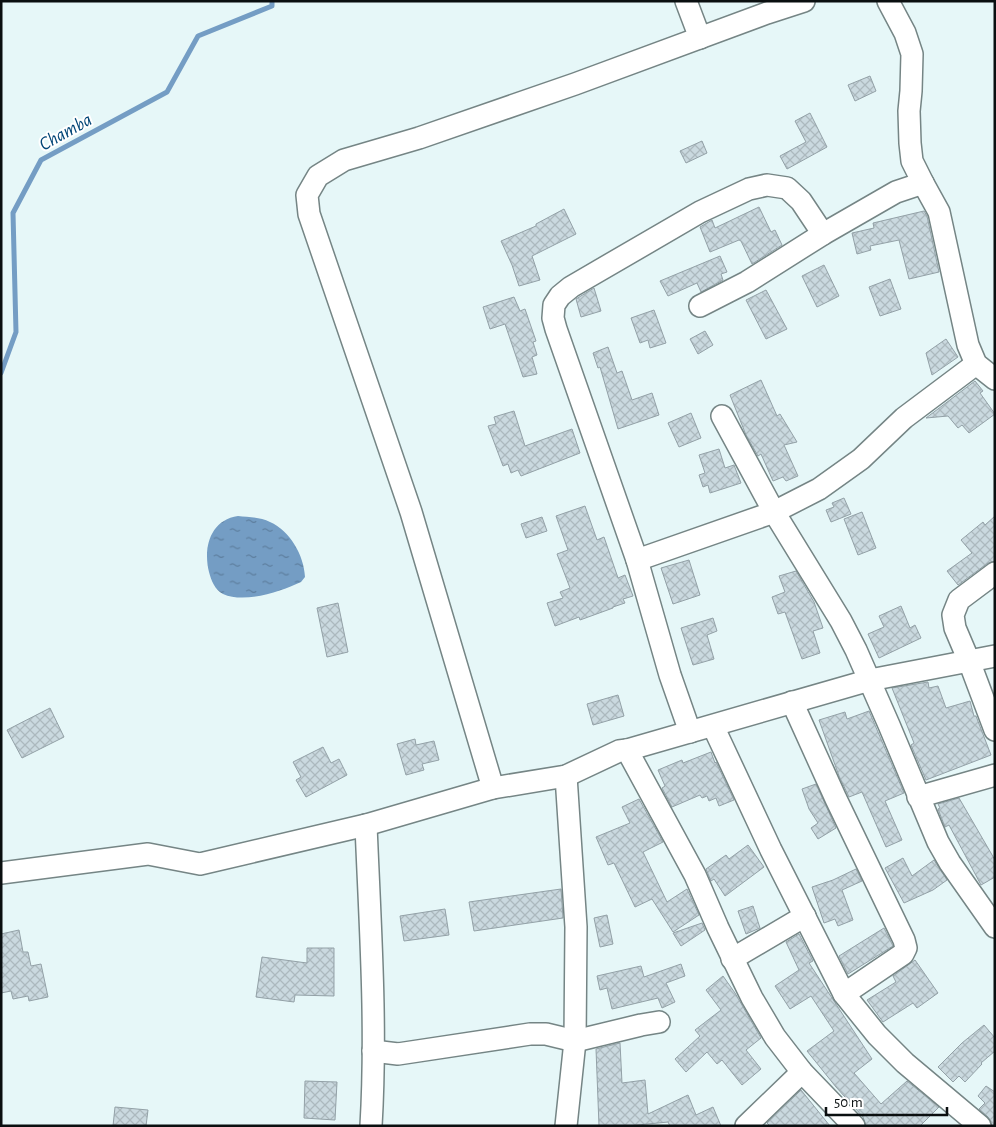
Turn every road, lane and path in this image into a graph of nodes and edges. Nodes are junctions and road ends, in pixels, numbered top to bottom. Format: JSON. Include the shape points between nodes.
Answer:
{"nodes":[{"id":1,"x":686,"y":1,"type":"edge"},
{"id":2,"x":804,"y":1,"type":"edge"},
{"id":3,"x":888,"y":1,"type":"edge"},
{"id":4,"x":700,"y":38,"type":"junction"},
{"id":5,"x":923,"y":183,"type":"junction"},
{"id":6,"x":822,"y":234,"type":"junction"},
{"id":7,"x":700,"y":306,"type":"dead end"},
{"id":8,"x":976,"y":364,"type":"junction"},
{"id":9,"x":995,"y":379,"type":"edge"},
{"id":10,"x":722,"y":416,"type":"dead end"},
{"id":11,"x":774,"y":512,"type":"junction"},
{"id":12,"x":637,"y":560,"type":"junction"},
{"id":13,"x":995,"y":573,"type":"edge"},
{"id":14,"x":995,"y":656,"type":"edge"},
{"id":15,"x":969,"y":661,"type":"junction"},
{"id":16,"x":870,"y":680,"type":"junction"},
{"id":17,"x":792,"y":702,"type":"junction"},
{"id":18,"x":713,"y":726,"type":"junction"},
{"id":19,"x":995,"y":730,"type":"edge"},
{"id":20,"x":690,"y":732,"type":"junction"},
{"id":21,"x":626,"y":750,"type":"junction"},
{"id":22,"x":995,"y":775,"type":"edge"},
{"id":23,"x":566,"y":776,"type":"junction"},
{"id":24,"x":493,"y":788,"type":"junction"},
{"id":25,"x":918,"y":797,"type":"junction"},
{"id":26,"x":366,"y":825,"type":"junction"},
{"id":27,"x":1,"y":873,"type":"edge"},
{"id":28,"x":805,"y":916,"type":"junction"},
{"id":29,"x":995,"y":927,"type":"edge"},
{"id":30,"x":732,"y":959,"type":"junction"},
{"id":31,"x":844,"y":994,"type":"junction"},
{"id":32,"x":659,"y":1022,"type":"dead end"},
{"id":33,"x":575,"y":1041,"type":"junction"},
{"id":34,"x":374,"y":1051,"type":"junction"},
{"id":35,"x":802,"y":1072,"type":"junction"},
{"id":36,"x":371,"y":1126,"type":"edge"},
{"id":37,"x":566,"y":1126,"type":"edge"},
{"id":38,"x":746,"y":1126,"type":"edge"},
{"id":39,"x":854,"y":1126,"type":"edge"},
{"id":40,"x":980,"y":1126,"type":"edge"}],
"edges":[{"from":1,"to":4,"type":"street"},
{"from":2,"to":4,"type":"street"},
{"from":3,"to":5,"type":"street","via":[[912,54],[910,143],[912,160]]},
{"from":4,"to":24,"type":"street","via":[[419,138],[344,160],[318,176],[307,195],[309,214],[411,512]]},
{"from":5,"to":6,"type":"street","via":[[896,192]]},
{"from":5,"to":8,"type":"street","via":[[939,212],[968,345]]},
{"from":6,"to":7,"type":"street","via":[[747,282]]},
{"from":6,"to":12,"type":"street","via":[[801,201],[787,188],[767,185],[750,189],[700,212],[571,287],[554,305],[556,329]]},
{"from":8,"to":9,"type":"street"},
{"from":8,"to":11,"type":"street","via":[[904,418],[861,459],[819,489]]},
{"from":10,"to":11,"type":"street"},
{"from":11,"to":12,"type":"street"},
{"from":11,"to":16,"type":"street","via":[[841,622]]},
{"from":12,"to":20,"type":"street"},
{"from":13,"to":15,"type":"street","via":[[955,606],[954,628]]},
{"from":14,"to":15,"type":"street"},
{"from":15,"to":16,"type":"street"},
{"from":15,"to":19,"type":"street"},
{"from":16,"to":17,"type":"street"},
{"from":16,"to":25,"type":"street"},
{"from":17,"to":18,"type":"street"},
{"from":17,"to":31,"type":"street","via":[[906,948],[903,954]]},
{"from":18,"to":20,"type":"street"},
{"from":18,"to":28,"type":"street"},
{"from":20,"to":21,"type":"street"},
{"from":21,"to":23,"type":"street"},
{"from":21,"to":30,"type":"street","via":[[695,875]]},
{"from":22,"to":25,"type":"street"},
{"from":23,"to":24,"type":"street"},
{"from":23,"to":33,"type":"street","via":[[576,927]]},
{"from":24,"to":26,"type":"street"},
{"from":25,"to":29,"type":"street","via":[[946,856]]},
{"from":26,"to":27,"type":"street","via":[[200,864],[148,854]]},
{"from":26,"to":34,"type":"street"},
{"from":28,"to":30,"type":"street"},
{"from":28,"to":31,"type":"street"},
{"from":30,"to":35,"type":"street","via":[[775,1037]]},
{"from":31,"to":40,"type":"street","via":[[905,1063]]},
{"from":32,"to":33,"type":"street"},
{"from":33,"to":34,"type":"street","via":[[530,1034],[398,1054]]},
{"from":33,"to":37,"type":"street"},
{"from":34,"to":36,"type":"street"},
{"from":35,"to":38,"type":"street"},
{"from":35,"to":39,"type":"street"}]}
